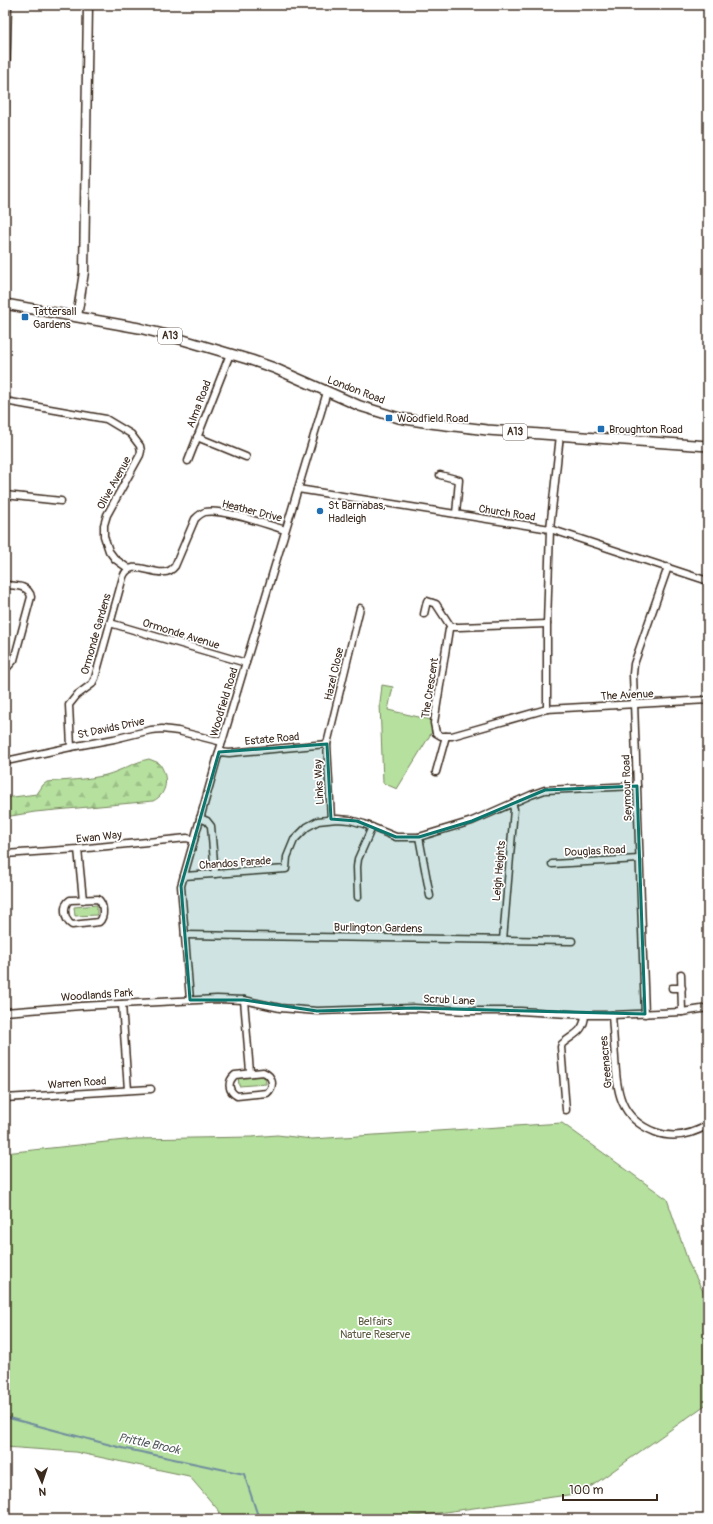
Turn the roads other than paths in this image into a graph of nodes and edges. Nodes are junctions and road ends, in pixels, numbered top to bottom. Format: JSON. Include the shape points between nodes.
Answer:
{"nodes":[{"id":1,"x":8,"y":5,"type":"edge"},
{"id":2,"x":88,"y":5,"type":"edge"},
{"id":3,"x":5,"y":123,"type":"edge"},
{"id":4,"x":5,"y":304,"type":"edge"},
{"id":5,"x":77,"y":317,"type":"junction"},
{"id":6,"x":230,"y":354,"type":"junction"},
{"id":7,"x":327,"y":392,"type":"junction"},
{"id":8,"x":5,"y":401,"type":"edge"},
{"id":9,"x":560,"y":435,"type":"junction"},
{"id":10,"x":197,"y":437,"type":"junction"},
{"id":11,"x":708,"y":446,"type":"edge"},
{"id":12,"x":246,"y":457,"type":"dead end"},
{"id":13,"x":188,"y":461,"type":"dead end"},
{"id":14,"x":440,"y":475,"type":"dead end"},
{"id":15,"x":298,"y":489,"type":"junction"},
{"id":16,"x":5,"y":494,"type":"edge"},
{"id":17,"x":61,"y":501,"type":"dead end"},
{"id":18,"x":456,"y":514,"type":"junction"},
{"id":19,"x":550,"y":529,"type":"junction"},
{"id":20,"x":285,"y":530,"type":"junction"},
{"id":21,"x":668,"y":567,"type":"junction"},
{"id":22,"x":130,"y":569,"type":"junction"},
{"id":23,"x":708,"y":581,"type":"edge"},
{"id":24,"x":5,"y":585,"type":"edge"},
{"id":25,"x":360,"y":608,"type":"dead end"},
{"id":26,"x":424,"y":614,"type":"dead end"},
{"id":27,"x":110,"y":623,"type":"junction"},
{"id":28,"x":547,"y":624,"type":"junction"},
{"id":29,"x":451,"y":627,"type":"junction"},
{"id":30,"x":246,"y":663,"type":"junction"},
{"id":31,"x":5,"y":670,"type":"edge"},
{"id":32,"x":708,"y":700,"type":"edge"},
{"id":33,"x":634,"y":704,"type":"junction"},
{"id":34,"x":547,"y":709,"type":"junction"},
{"id":35,"x":446,"y":736,"type":"junction"},
{"id":36,"x":222,"y":742,"type":"junction"},
{"id":37,"x":327,"y":744,"type":"junction"},
{"id":38,"x":71,"y":747,"type":"junction"},
{"id":39,"x":219,"y":752,"type":"junction"},
{"id":40,"x":5,"y":759,"type":"edge"},
{"id":41,"x":436,"y":772,"type":"dead end"},
{"id":42,"x":637,"y":786,"type":"junction"},
{"id":43,"x":512,"y":804,"type":"junction"},
{"id":44,"x":200,"y":818,"type":"junction"},
{"id":45,"x":331,"y":820,"type":"junction"},
{"id":46,"x":372,"y":826,"type":"junction"},
{"id":47,"x":418,"y":837,"type":"junction"},
{"id":48,"x":194,"y":840,"type":"junction"},
{"id":49,"x":78,"y":850,"type":"junction"},
{"id":50,"x":5,"y":854,"type":"edge"},
{"id":51,"x":639,"y":859,"type":"junction"},
{"id":52,"x":552,"y":864,"type":"dead end"},
{"id":53,"x":215,"y":874,"type":"junction"},
{"id":54,"x":184,"y":876,"type":"junction"},
{"id":55,"x":430,"y":896,"type":"dead end"},
{"id":56,"x":358,"y":898,"type":"dead end"},
{"id":57,"x":84,"y":900,"type":"junction"},
{"id":58,"x":185,"y":935,"type":"junction"},
{"id":59,"x":503,"y":940,"type":"junction"},
{"id":60,"x":572,"y":941,"type":"dead end"},
{"id":61,"x":681,"y":974,"type":"dead end"},
{"id":62,"x":672,"y":988,"type":"dead end"},
{"id":63,"x":682,"y":988,"type":"junction"},
{"id":64,"x":190,"y":1000,"type":"junction"},
{"id":65,"x":244,"y":1000,"type":"junction"},
{"id":66,"x":122,"y":1004,"type":"junction"},
{"id":67,"x":708,"y":1008,"type":"edge"},
{"id":68,"x":5,"y":1012,"type":"edge"},
{"id":69,"x":682,"y":1012,"type":"junction"},
{"id":70,"x":645,"y":1014,"type":"junction"},
{"id":71,"x":585,"y":1015,"type":"junction"},
{"id":72,"x":612,"y":1015,"type":"junction"},
{"id":73,"x":250,"y":1072,"type":"junction"},
{"id":74,"x":151,"y":1089,"type":"dead end"},
{"id":75,"x":128,"y":1090,"type":"junction"},
{"id":76,"x":5,"y":1098,"type":"edge"},
{"id":77,"x":566,"y":1110,"type":"dead end"},
{"id":78,"x":708,"y":1125,"type":"edge"}],
"edges":[{"from":1,"to":3,"type":"street"},
{"from":2,"to":5,"type":"street","via":[[84,272]]},
{"from":4,"to":5,"type":"main road","name":"London Road","number":"A13"},
{"from":5,"to":6,"type":"main road","name":"London Road","number":"A13","via":[[139,328]]},
{"from":6,"to":7,"type":"main road","name":"London Road","number":"A13","via":[[274,368]]},
{"from":6,"to":10,"type":"street","name":"Alma Road"},
{"from":7,"to":9,"type":"main road","name":"London Road","number":"A13","via":[[375,411],[430,424]]},
{"from":7,"to":15,"type":"street","name":"Woodfield Road"},
{"from":8,"to":22,"type":"street","name":"Olive Avenue","via":[[106,420],[126,431],[138,443],[140,455],[107,515],[103,531],[112,555]]},
{"from":9,"to":11,"type":"main road","name":"London Road","number":"A13"},
{"from":9,"to":19,"type":"street"},
{"from":10,"to":12,"type":"street"},
{"from":10,"to":13,"type":"street","name":"Alma Road"},
{"from":14,"to":18,"type":"street","via":[[459,480]]},
{"from":15,"to":18,"type":"street","name":"Church Road"},
{"from":15,"to":20,"type":"street","name":"Woodfield Road"},
{"from":16,"to":17,"type":"street"},
{"from":18,"to":19,"type":"street","name":"Church Road"},
{"from":19,"to":21,"type":"street","name":"Church Road"},
{"from":19,"to":28,"type":"street"},
{"from":20,"to":22,"type":"street","name":"Heather Drive","via":[[238,516],[205,512],[195,519],[172,570],[164,573],[139,568]]},
{"from":20,"to":30,"type":"street","name":"Woodfield Road"},
{"from":21,"to":23,"type":"street","name":"Church Road"},
{"from":21,"to":33,"type":"street","name":"Seymour Road","via":[[634,664]]},
{"from":22,"to":27,"type":"street","name":"Ormonde Gardens","via":[[124,574]]},
{"from":24,"to":31,"type":"street","via":[[24,587],[30,592],[31,597],[14,660]]},
{"from":25,"to":37,"type":"street","name":"Hazel Close"},
{"from":26,"to":29,"type":"street","via":[[427,602],[436,604]]},
{"from":27,"to":30,"type":"street","name":"Ormonde Avenue"},
{"from":27,"to":38,"type":"street","name":"Ormonde Gardens","via":[[95,678],[92,684],[77,695],[70,706]]},
{"from":28,"to":29,"type":"street"},
{"from":28,"to":34,"type":"street"},
{"from":29,"to":35,"type":"street","name":"The Crescent","via":[[434,723],[436,733]]},
{"from":30,"to":36,"type":"street","name":"Woodfield Road"},
{"from":32,"to":33,"type":"street","name":"The Avenue"},
{"from":33,"to":34,"type":"street","name":"The Avenue"},
{"from":33,"to":42,"type":"street","name":"Seymour Road"},
{"from":34,"to":35,"type":"street"},
{"from":35,"to":41,"type":"street"},
{"from":36,"to":38,"type":"street","name":"St Davids Drive","via":[[162,729]]},
{"from":36,"to":39,"type":"street","name":"Woodfield Road"},
{"from":37,"to":39,"type":"street","name":"Estate Road"},
{"from":37,"to":45,"type":"street","name":"Links Way"},
{"from":38,"to":40,"type":"street","name":"St Davids Drive","via":[[11,760]]},
{"from":39,"to":44,"type":"street","name":"Woodfield Road"},
{"from":42,"to":43,"type":"street","via":[[545,790]]},
{"from":42,"to":51,"type":"street","name":"Seymour Road"},
{"from":43,"to":47,"type":"street","via":[[472,821]]},
{"from":43,"to":59,"type":"street","name":"Leigh Heights","via":[[514,809]]},
{"from":44,"to":48,"type":"street","name":"Woodfield Road"},
{"from":44,"to":53,"type":"street","via":[[207,820],[211,826]]},
{"from":45,"to":46,"type":"street","via":[[350,820]]},
{"from":45,"to":53,"type":"street","name":"Chandos Parade","via":[[312,824],[297,835],[288,851],[286,869]]},
{"from":46,"to":47,"type":"street","via":[[396,837]]},
{"from":46,"to":56,"type":"street","via":[[358,859]]},
{"from":47,"to":55,"type":"street"},
{"from":48,"to":49,"type":"street","name":"Ewan Way","via":[[187,838]]},
{"from":48,"to":54,"type":"street","name":"Woodfield Road"},
{"from":49,"to":50,"type":"street","name":"Ewan Way"},
{"from":49,"to":57,"type":"street"},
{"from":51,"to":52,"type":"street","name":"Douglas Road"},
{"from":51,"to":70,"type":"street","name":"Seymour Road"},
{"from":53,"to":54,"type":"street","name":"Chandos Parade"},
{"from":54,"to":58,"type":"street","name":"Woodfield Road","via":[[181,886]]},
{"from":57,"to":57,"type":"street","via":[[100,901],[102,919],[97,923],[70,924],[66,919],[66,904],[70,900]]},
{"from":58,"to":59,"type":"street","name":"Burlington Gardens"},
{"from":58,"to":64,"type":"street","name":"Woodfield Road"},
{"from":59,"to":60,"type":"street","name":"Burlington Gardens"},
{"from":61,"to":63,"type":"street"},
{"from":62,"to":63,"type":"street"},
{"from":63,"to":69,"type":"street"},
{"from":64,"to":65,"type":"street","name":"Scrub Lane"},
{"from":64,"to":66,"type":"street","name":"Woodlands Park"},
{"from":65,"to":71,"type":"street","name":"Scrub Lane","via":[[280,1008],[318,1011],[414,1008]]},
{"from":65,"to":73,"type":"street"},
{"from":66,"to":68,"type":"street","name":"Woodlands Park"},
{"from":66,"to":75,"type":"street"},
{"from":67,"to":69,"type":"street","name":"Scrub Lane"},
{"from":69,"to":70,"type":"street","name":"Scrub Lane"},
{"from":70,"to":72,"type":"street","name":"Scrub Lane"},
{"from":71,"to":72,"type":"street","name":"Scrub Lane"},
{"from":71,"to":77,"type":"street","via":[[583,1026],[578,1033],[561,1047]]},
{"from":72,"to":78,"type":"street","name":"Greenacres","via":[[618,1094],[633,1118],[650,1130],[671,1135],[692,1133]]},
{"from":73,"to":73,"type":"street","via":[[263,1072],[269,1075],[272,1084],[269,1091],[264,1094],[237,1096],[229,1086],[231,1078]]},
{"from":74,"to":75,"type":"street","name":"Warren Road"},
{"from":75,"to":76,"type":"street","name":"Warren Road"}]}
